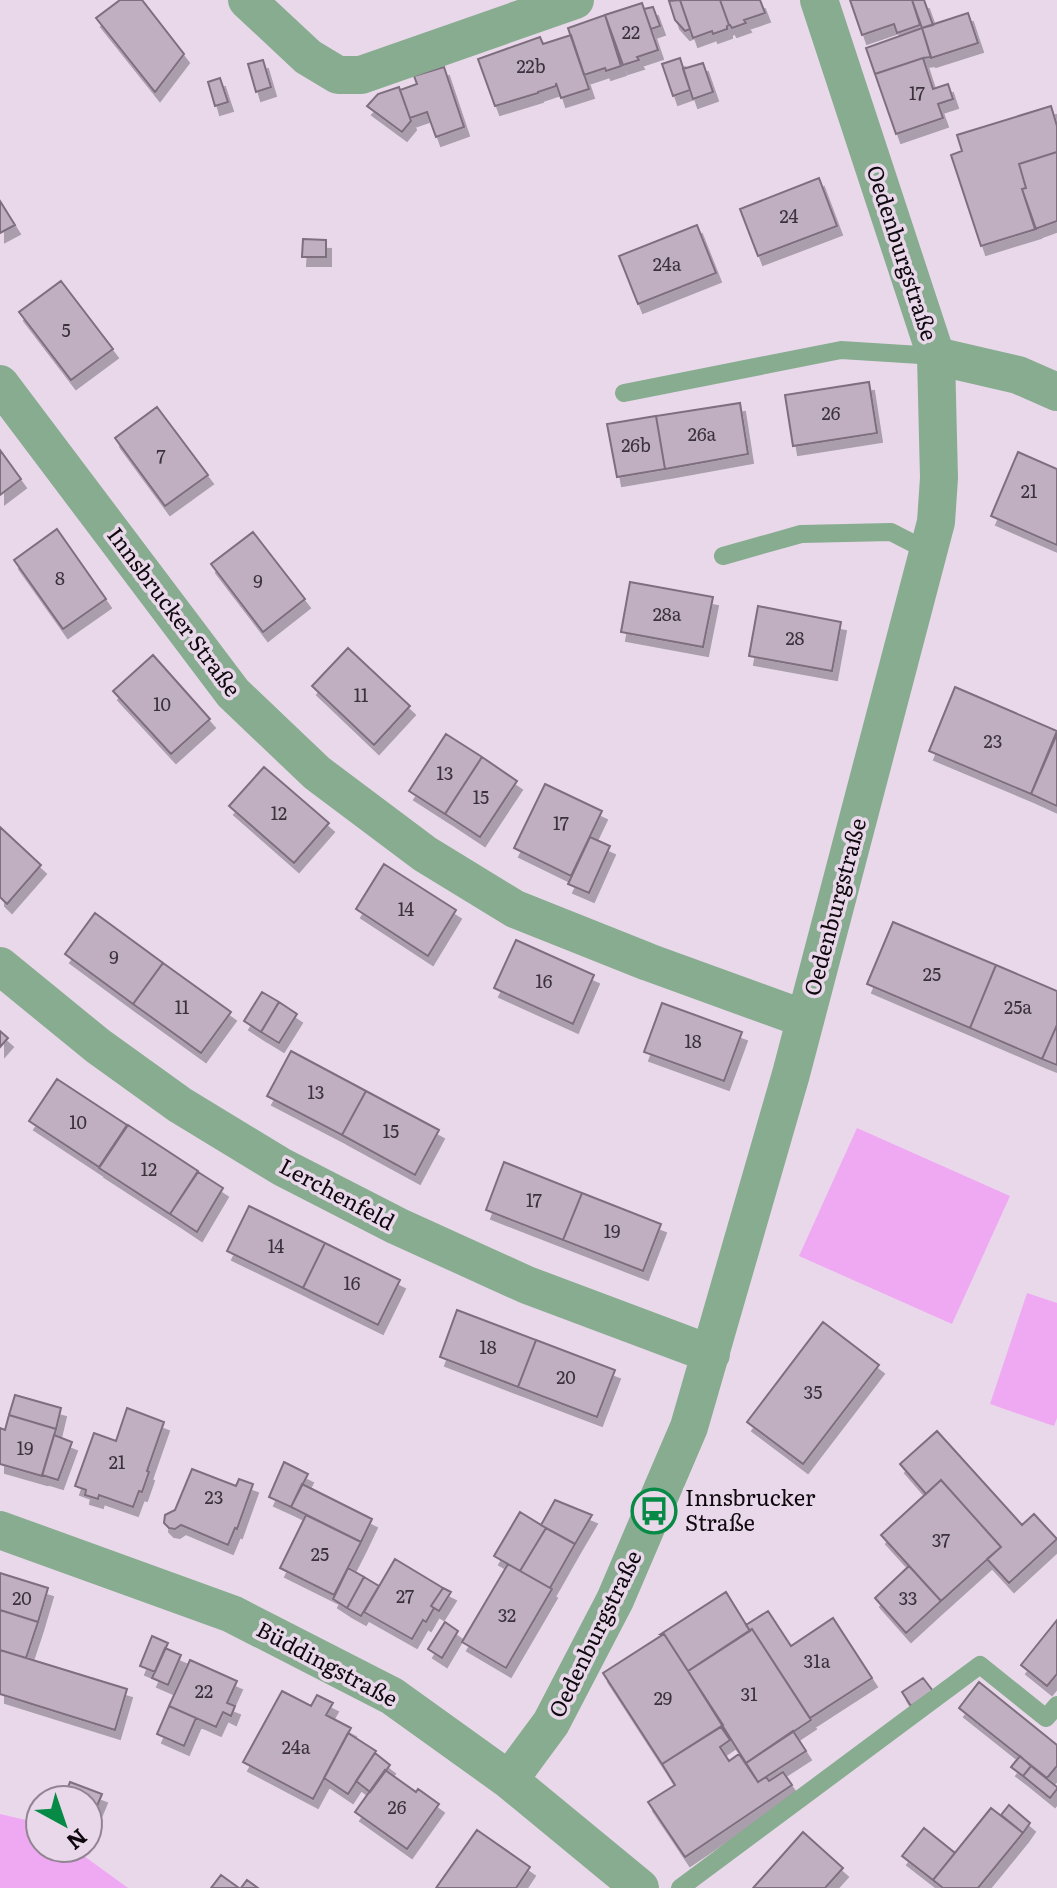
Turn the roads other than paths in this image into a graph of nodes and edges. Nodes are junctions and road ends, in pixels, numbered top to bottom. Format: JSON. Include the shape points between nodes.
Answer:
{"nodes":[{"id":1,"x":247,"y":0,"type":"edge"},
{"id":2,"x":575,"y":0,"type":"edge"},
{"id":3,"x":819,"y":0,"type":"edge"},
{"id":4,"x":936,"y":356,"type":"junction"},
{"id":5,"x":0,"y":384,"type":"edge"},
{"id":6,"x":1057,"y":392,"type":"edge"},
{"id":7,"x":624,"y":393,"type":"dead end"},
{"id":8,"x":928,"y":551,"type":"junction"},
{"id":9,"x":723,"y":556,"type":"dead end"},
{"id":10,"x":0,"y":966,"type":"edge"},
{"id":11,"x":805,"y":1019,"type":"junction"},
{"id":12,"x":711,"y":1354,"type":"junction"},
{"id":13,"x":0,"y":1530,"type":"edge"},
{"id":14,"x":1057,"y":1705,"type":"edge"},
{"id":15,"x":509,"y":1780,"type":"junction"},
{"id":16,"x":618,"y":1882,"type":"edge"},
{"id":17,"x":680,"y":1888,"type":"edge"}],
"edges":[{"from":1,"to":2,"type":"street","via":[[308,57],[338,75],[361,75]]},
{"from":3,"to":4,"type":"street","name":"Oedenburgstraße"},
{"from":4,"to":6,"type":"street","via":[[1018,375]]},
{"from":4,"to":7,"type":"lane","via":[[841,350]]},
{"from":4,"to":8,"type":"street","name":"Oedenburgstraße","via":[[939,478]]},
{"from":5,"to":11,"type":"street","name":"Innsbrucker Straße","via":[[233,693],[317,773],[425,854],[515,909]]},
{"from":8,"to":9,"type":"lane","via":[[891,532],[831,533],[801,534]]},
{"from":8,"to":11,"type":"street","name":"Oedenburgstraße"},
{"from":10,"to":12,"type":"street","name":"Lerchenfeld","via":[[180,1105],[282,1167],[527,1285]]},
{"from":11,"to":12,"type":"street","name":"Oedenburgstraße"},
{"from":12,"to":15,"type":"street","name":"Oedenburgstraße","via":[[689,1427],[615,1600],[551,1723]]},
{"from":13,"to":15,"type":"street","name":"Büddingstraße","via":[[232,1614],[392,1696]]},
{"from":14,"to":17,"type":"lane","via":[[1046,1718],[980,1665]]},
{"from":15,"to":16,"type":"street","name":"Büddingstraße"}]}
